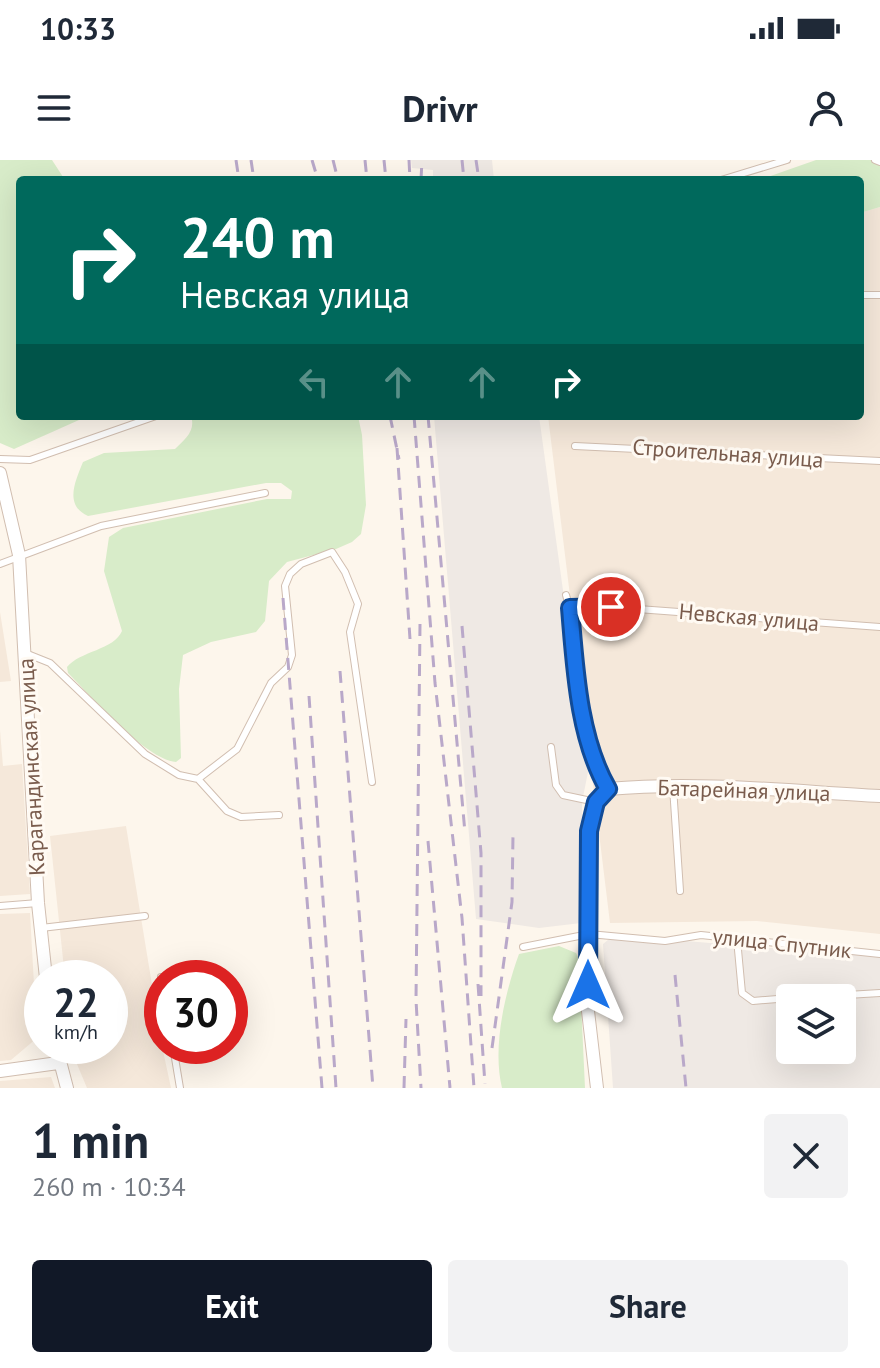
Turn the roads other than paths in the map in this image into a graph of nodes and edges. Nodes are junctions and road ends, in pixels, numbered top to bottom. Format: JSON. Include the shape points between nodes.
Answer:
{"nodes":[{"id":1,"x":787,"y":160,"type":"edge"},
{"id":2,"x":734,"y":176,"type":"edge"},
{"id":3,"x":145,"y":420,"type":"edge"},
{"id":4,"x":575,"y":446,"type":"dead end"},
{"id":5,"x":0,"y":459,"type":"edge"},
{"id":6,"x":880,"y":461,"type":"edge"},
{"id":7,"x":0,"y":473,"type":"edge"},
{"id":8,"x":265,"y":493,"type":"dead end"},
{"id":9,"x":19,"y":555,"type":"junction"},
{"id":10,"x":0,"y":564,"type":"edge"},
{"id":11,"x":566,"y":595,"type":"dead end"},
{"id":12,"x":570,"y":608,"type":"junction"},
{"id":13,"x":880,"y":627,"type":"edge"},
{"id":14,"x":25,"y":653,"type":"junction"},
{"id":15,"x":551,"y":747,"type":"dead end"},
{"id":16,"x":198,"y":779,"type":"junction"},
{"id":17,"x":372,"y":782,"type":"dead end"},
{"id":18,"x":673,"y":783,"type":"junction"},
{"id":19,"x":608,"y":789,"type":"junction"},
{"id":20,"x":880,"y":796,"type":"edge"},
{"id":21,"x":596,"y":802,"type":"junction"},
{"id":22,"x":279,"y":815,"type":"dead end"},
{"id":23,"x":680,"y":891,"type":"dead end"},
{"id":24,"x":38,"y":903,"type":"junction"},
{"id":25,"x":0,"y":906,"type":"edge"},
{"id":26,"x":145,"y":916,"type":"dead end"},
{"id":27,"x":41,"y":928,"type":"junction"},
{"id":28,"x":589,"y":934,"type":"junction"},
{"id":29,"x":737,"y":939,"type":"junction"},
{"id":30,"x":523,"y":947,"type":"dead end"},
{"id":31,"x":880,"y":954,"type":"edge"},
{"id":32,"x":44,"y":960,"type":"edge"},
{"id":33,"x":880,"y":993,"type":"edge"},
{"id":34,"x":856,"y":994,"type":"edge"},
{"id":35,"x":776,"y":999,"type":"edge"},
{"id":36,"x":51,"y":1064,"type":"edge"},
{"id":37,"x":58,"y":1064,"type":"edge"},
{"id":38,"x":176,"y":1064,"type":"edge"},
{"id":39,"x":0,"y":1071,"type":"edge"},
{"id":40,"x":67,"y":1088,"type":"edge"},
{"id":41,"x":180,"y":1088,"type":"edge"},
{"id":42,"x":597,"y":1088,"type":"edge"}],
"edges":[{"from":1,"to":2,"type":"lane"},
{"from":3,"to":5,"type":"lane","via":[[30,460]]},
{"from":4,"to":6,"type":"lane","name":"Строительная улица"},
{"from":7,"to":9,"type":"street","name":"Карагандинская улица"},
{"from":8,"to":9,"type":"lane","via":[[101,526]]},
{"from":9,"to":10,"type":"lane"},
{"from":9,"to":14,"type":"street","name":"Карагандинская улица"},
{"from":11,"to":12,"type":"lane"},
{"from":12,"to":13,"type":"lane","name":"Невская улица"},
{"from":12,"to":19,"type":"lane","via":[[582,702]]},
{"from":14,"to":16,"type":"lane","via":[[50,663],[145,754],[179,775]]},
{"from":14,"to":24,"type":"street","name":"Карагандинская улица"},
{"from":15,"to":21,"type":"lane","via":[[556,785],[563,795]]},
{"from":16,"to":17,"type":"lane","via":[[237,749],[271,683],[288,667],[292,655],[285,586],[290,574],[332,552],[358,604],[350,632]]},
{"from":16,"to":22,"type":"lane","via":[[227,811],[241,817]]},
{"from":18,"to":19,"type":"street","name":"Батарейная улица"},
{"from":18,"to":20,"type":"street","name":"Батарейная улица"},
{"from":18,"to":23,"type":"lane"},
{"from":19,"to":21,"type":"street"},
{"from":21,"to":28,"type":"street","via":[[589,831]]},
{"from":24,"to":25,"type":"lane"},
{"from":24,"to":27,"type":"street","name":"Карагандинская улица"},
{"from":26,"to":27,"type":"lane"},
{"from":27,"to":32,"type":"street","name":"Карагандинская улица"},
{"from":28,"to":29,"type":"lane","name":"улица Спутник","via":[[665,941],[701,935]]},
{"from":28,"to":30,"type":"lane","name":"улица Спутник"},
{"from":28,"to":42,"type":"street","via":[[588,1011]]},
{"from":29,"to":31,"type":"lane","name":"улица Спутник"},
{"from":29,"to":35,"type":"lane","via":[[742,993],[753,1001]]},
{"from":33,"to":34,"type":"lane"},
{"from":36,"to":39,"type":"street"},
{"from":37,"to":40,"type":"street"},
{"from":38,"to":41,"type":"lane"}]}
